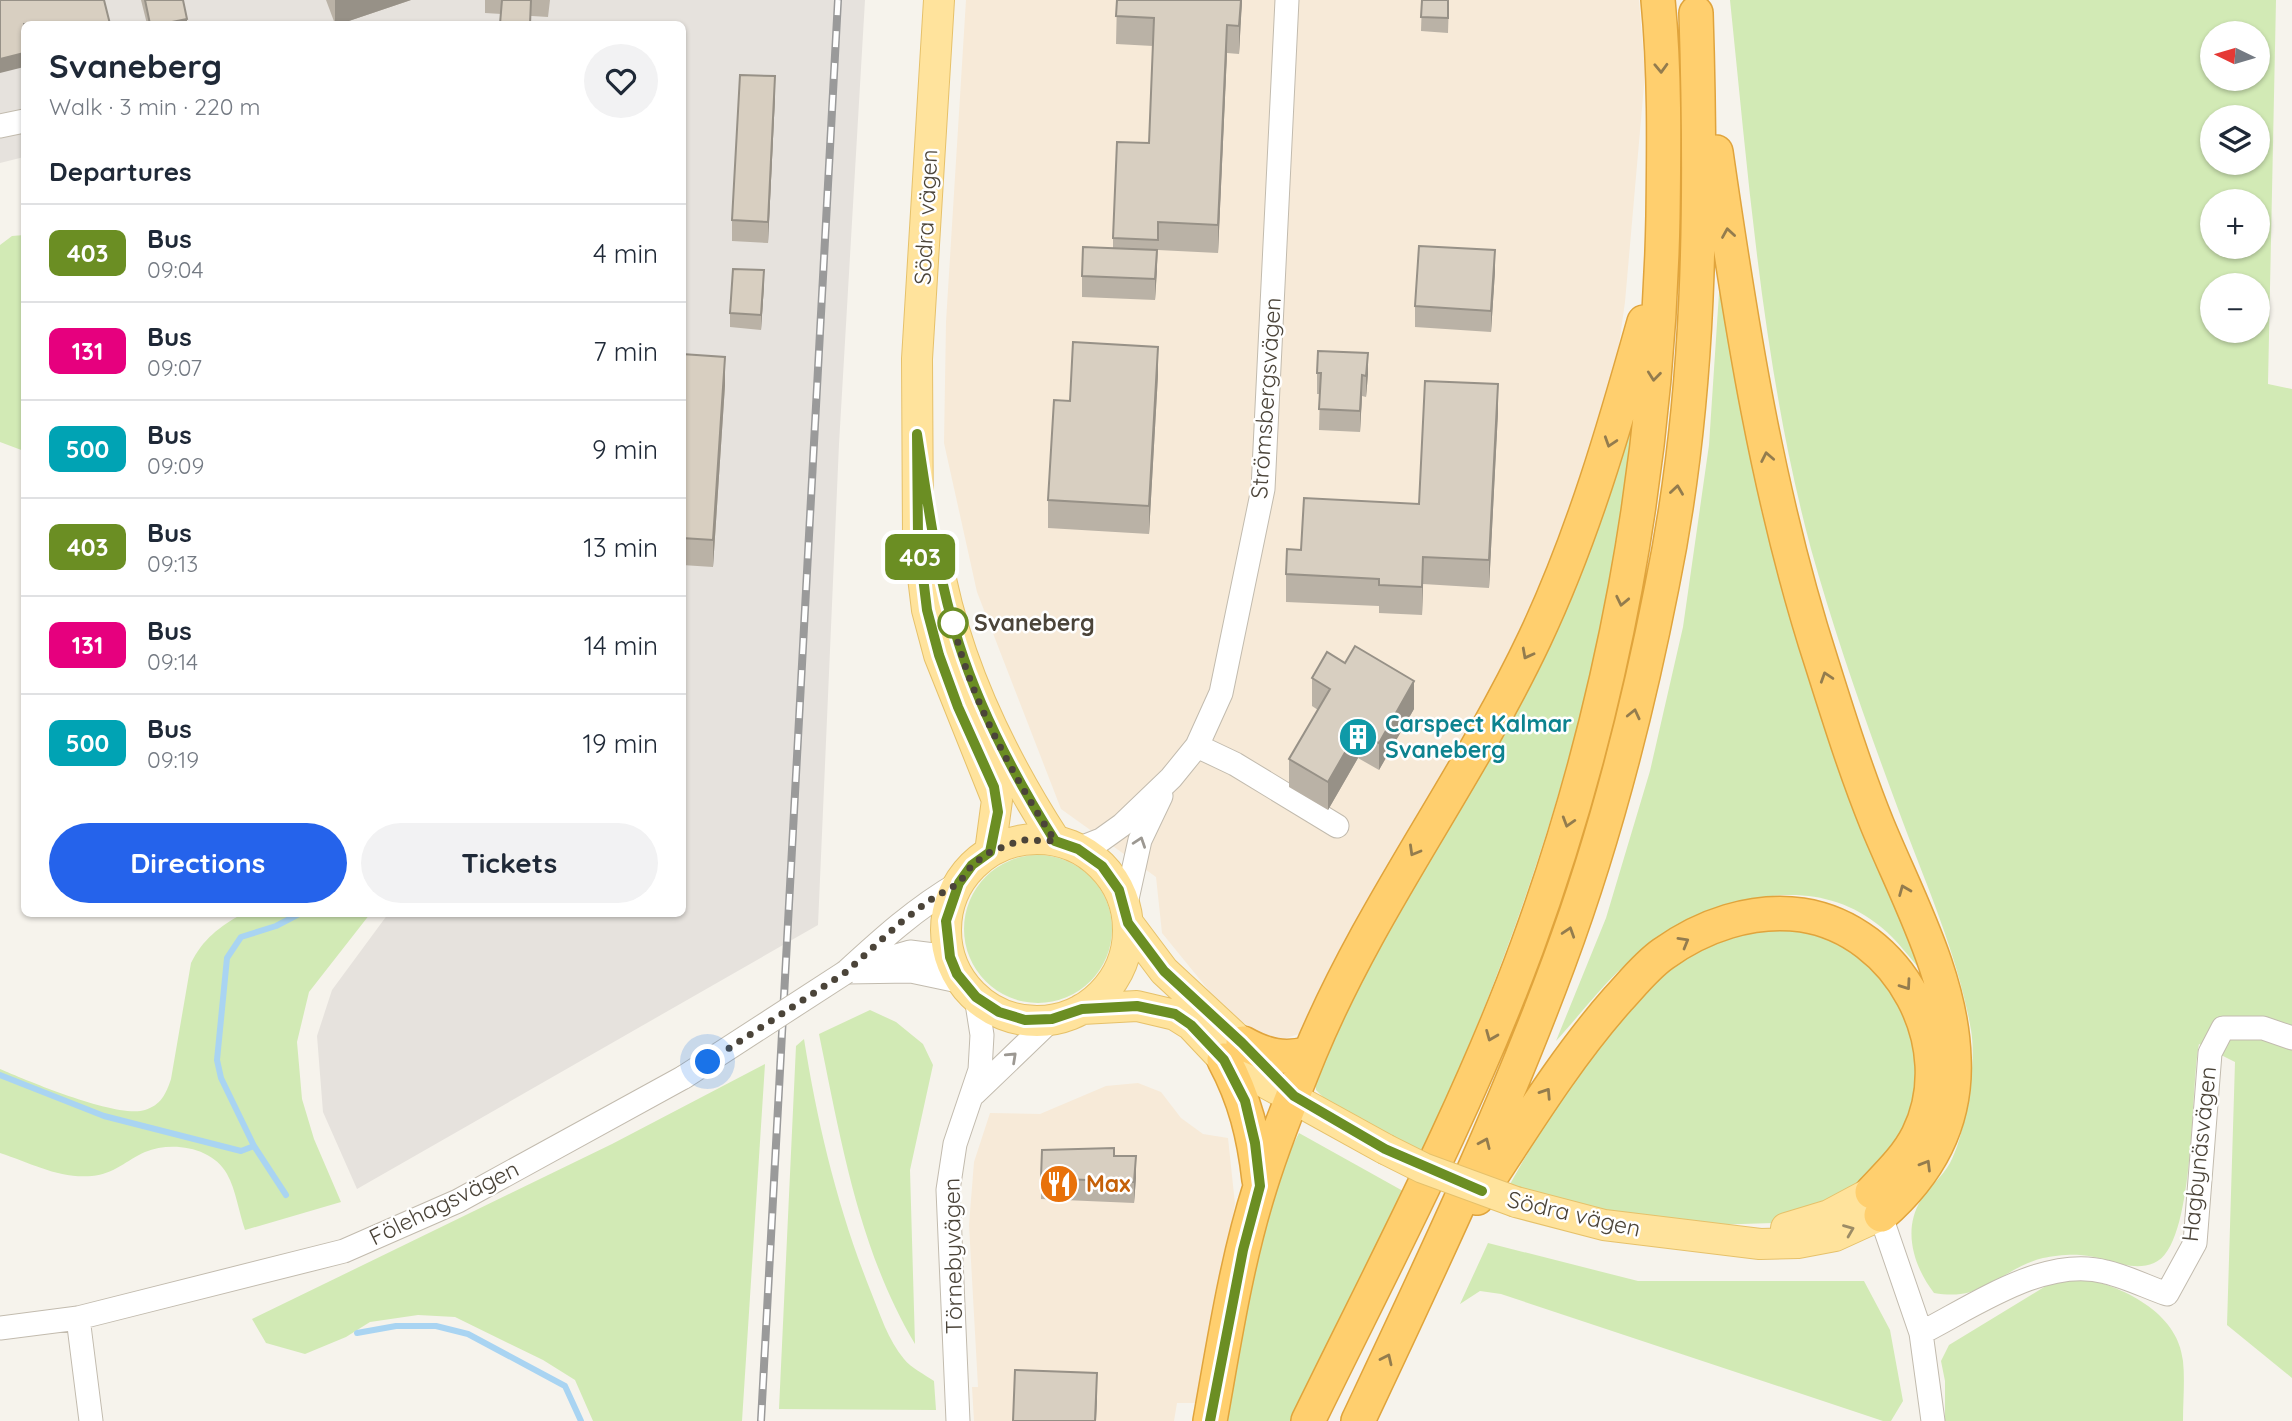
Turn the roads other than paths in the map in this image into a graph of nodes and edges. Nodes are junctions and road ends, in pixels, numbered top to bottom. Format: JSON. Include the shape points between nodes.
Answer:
{"nodes":[{"id":1,"x":939,"y":0,"type":"edge"},
{"id":2,"x":1287,"y":0,"type":"edge"},
{"id":3,"x":1658,"y":0,"type":"edge"},
{"id":4,"x":1695,"y":7,"type":"edge"},
{"id":5,"x":21,"y":122,"type":"edge"},
{"id":6,"x":0,"y":126,"type":"edge"},
{"id":7,"x":1662,"y":259,"type":"junction"},
{"id":8,"x":917,"y":434,"type":"junction"},
{"id":9,"x":1197,"y":746,"type":"junction"},
{"id":10,"x":1171,"y":778,"type":"junction"},
{"id":11,"x":1337,"y":826,"type":"dead end"},
{"id":12,"x":1066,"y":845,"type":"junction"},
{"id":13,"x":990,"y":852,"type":"junction"},
{"id":14,"x":959,"y":883,"type":"junction"},
{"id":15,"x":1126,"y":915,"type":"junction"},
{"id":16,"x":846,"y":972,"type":"junction"},
{"id":17,"x":963,"y":979,"type":"junction"},
{"id":18,"x":1082,"y":1009,"type":"junction"},
{"id":19,"x":1052,"y":1019,"type":"junction"},
{"id":20,"x":2292,"y":1038,"type":"edge"},
{"id":21,"x":1233,"y":1051,"type":"junction"},
{"id":22,"x":1310,"y":1053,"type":"junction"},
{"id":23,"x":973,"y":1096,"type":"junction"},
{"id":24,"x":1294,"y":1096,"type":"junction"},
{"id":25,"x":1260,"y":1186,"type":"junction"},
{"id":26,"x":1876,"y":1204,"type":"junction"},
{"id":27,"x":1428,"y":1273,"type":"junction"},
{"id":28,"x":78,"y":1318,"type":"junction"},
{"id":29,"x":0,"y":1328,"type":"edge"},
{"id":30,"x":1921,"y":1333,"type":"junction"},
{"id":31,"x":91,"y":1421,"type":"edge"},
{"id":32,"x":958,"y":1421,"type":"edge"},
{"id":33,"x":1210,"y":1421,"type":"edge"},
{"id":34,"x":1308,"y":1421,"type":"edge"},
{"id":35,"x":1358,"y":1421,"type":"edge"},
{"id":36,"x":1933,"y":1421,"type":"edge"}],
"edges":[{"from":1,"to":8,"type":"main road","name":"Södra vägen","via":[[917,359]]},
{"from":2,"to":9,"type":"street","name":"Strömsbergsvägen","via":[[1263,489],[1221,693]]},
{"from":3,"to":7,"type":"highway","one_way":true,"via":[[1664,147]]},
{"from":26,"to":4,"type":"highway","one_way":true,"via":[[1920,1175],[1938,1144],[1954,1085],[1951,1026],[1930,954],[1862,788],[1779,519],[1749,365]]},
{"from":27,"to":4,"type":"highway","one_way":true,"via":[[1560,961],[1601,835],[1663,583],[1692,363],[1698,271]]},
{"from":5,"to":6,"type":"street"},
{"from":7,"to":22,"type":"highway","one_way":true,"via":[[1590,502],[1540,627],[1385,900]]},
{"from":7,"to":34,"type":"highway","one_way":true,"via":[[1645,465],[1627,576],[1600,708],[1567,824],[1527,946],[1479,1065]]},
{"from":8,"to":12,"type":"main road","name":"Södra vägen","via":[[939,566],[958,643],[1011,766]]},
{"from":8,"to":13,"type":"main road","name":"Södra vägen","via":[[918,536],[927,610],[958,707],[994,787],[998,812]]},
{"from":9,"to":10,"type":"street","name":"Strömsbergsvägen"},
{"from":9,"to":11,"type":"street"},
{"from":10,"to":12,"type":"street","name":"Strömsbergsvägen","via":[[1101,840]]},
{"from":15,"to":10,"type":"street","name":"Strömsbergsvägen","one_way":true,"via":[[1140,840]]},
{"from":12,"to":13,"type":"main road","via":[[1021,840]]},
{"from":12,"to":15,"type":"main road","via":[[1108,873]]},
{"from":13,"to":14,"type":"main road","via":[[972,865]]},
{"from":14,"to":16,"type":"street","name":"Fölehagsvägen","via":[[900,923]]},
{"from":14,"to":17,"type":"main road","via":[[946,921]]},
{"from":15,"to":18,"type":"main road","via":[[1126,945],[1114,977]]},
{"from":15,"to":21,"type":"main road","name":"Södra vägen","via":[[1164,971]]},
{"from":16,"to":17,"type":"street","name":"Fölehagsvägen","via":[[910,952]]},
{"from":16,"to":28,"type":"street","name":"Fölehagsvägen","bridge":true,"via":[[684,1077],[458,1201],[344,1251]]},
{"from":17,"to":19,"type":"main road","via":[[1011,1017]]},
{"from":17,"to":23,"type":"street","name":"Törnebyvägen","via":[[982,1050]]},
{"from":18,"to":19,"type":"main road"},
{"from":18,"to":21,"type":"main road","name":"Södra vägen","via":[[1137,1006],[1175,1014]]},
{"from":23,"to":19,"type":"street","name":"Törnebyvägen","one_way":true},
{"from":20,"to":30,"type":"street","name":"Hagbynäsvägen","via":[[2263,1028],[2222,1028],[2210,1053],[2194,1243],[2167,1294],[2105,1271],[2042,1272]]},
{"from":21,"to":22,"type":"highway","via":[[1282,1058]]},
{"from":21,"to":24,"type":"main road","name":"Södra vägen"},
{"from":21,"to":25,"type":"highway","via":[[1255,1143]]},
{"from":22,"to":24,"type":"highway"},
{"from":23,"to":32,"type":"street","name":"Törnebyvägen","via":[[955,1144],[948,1190]]},
{"from":24,"to":25,"type":"highway"},
{"from":24,"to":26,"type":"main road","name":"Södra vägen","bridge":true,"via":[[1423,1168],[1516,1202],[1604,1226],[1760,1244],[1798,1243],[1835,1236]]},
{"from":25,"to":33,"type":"highway"},
{"from":27,"to":26,"type":"highway","one_way":true,"via":[[1588,1033],[1661,956],[1712,926],[1743,917],[1803,915],[1861,939],[1905,982],[1920,1007],[1932,1071],[1928,1104],[1919,1134]]},
{"from":26,"to":30,"type":"street"},
{"from":35,"to":27,"type":"highway","one_way":true},
{"from":28,"to":29,"type":"street","name":"Fölehagsvägen"},
{"from":28,"to":31,"type":"street"},
{"from":30,"to":36,"type":"street"}]}
